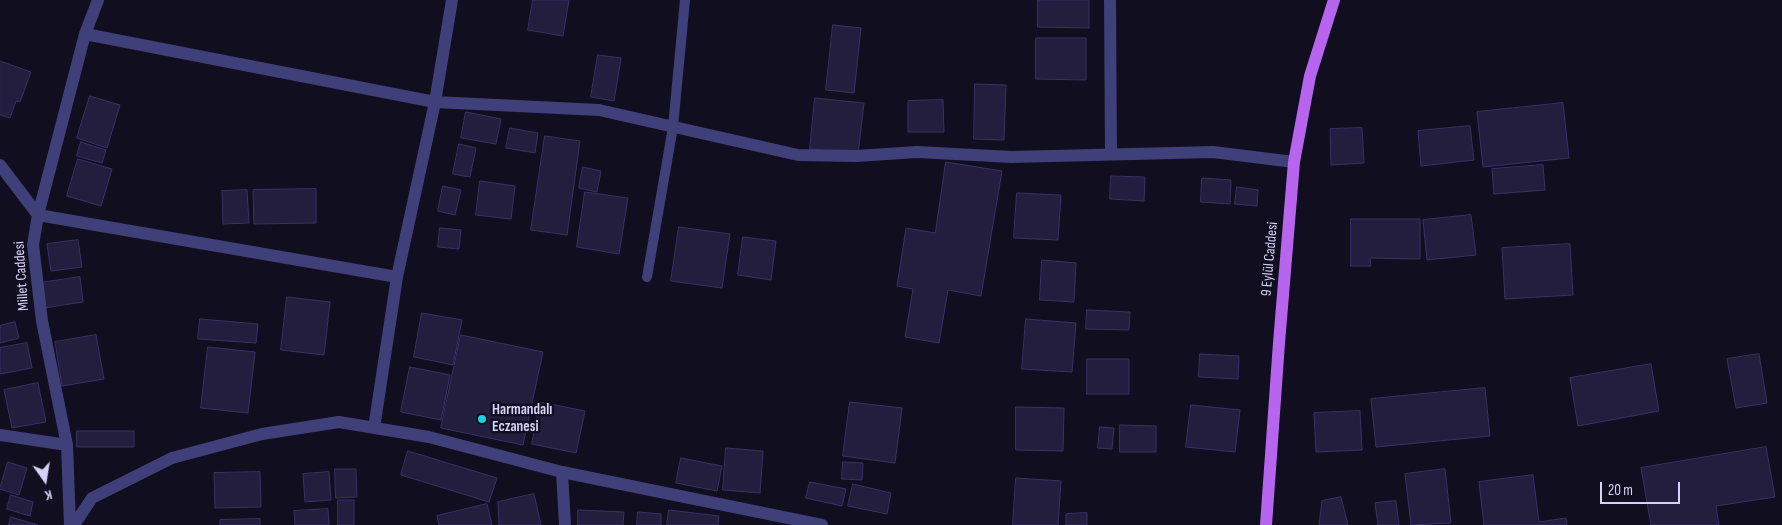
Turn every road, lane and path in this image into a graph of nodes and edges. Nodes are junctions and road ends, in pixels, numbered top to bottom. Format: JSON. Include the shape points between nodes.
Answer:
{"nodes":[{"id":1,"x":98,"y":0,"type":"edge"},
{"id":2,"x":452,"y":0,"type":"edge"},
{"id":3,"x":685,"y":0,"type":"edge"},
{"id":4,"x":1110,"y":0,"type":"edge"},
{"id":5,"x":1334,"y":0,"type":"edge"},
{"id":6,"x":85,"y":34,"type":"junction"},
{"id":7,"x":435,"y":102,"type":"junction"},
{"id":8,"x":673,"y":127,"type":"junction"},
{"id":9,"x":1111,"y":154,"type":"junction"},
{"id":10,"x":1294,"y":162,"type":"junction"},
{"id":11,"x":0,"y":165,"type":"edge"},
{"id":12,"x":38,"y":215,"type":"junction"},
{"id":13,"x":397,"y":277,"type":"junction"},
{"id":14,"x":647,"y":277,"type":"dead end"},
{"id":15,"x":374,"y":428,"type":"junction"},
{"id":16,"x":0,"y":435,"type":"edge"},
{"id":17,"x":67,"y":444,"type":"junction"},
{"id":18,"x":562,"y":472,"type":"junction"},
{"id":19,"x":796,"y":522,"type":"edge"},
{"id":20,"x":72,"y":525,"type":"edge"},
{"id":21,"x":565,"y":525,"type":"edge"},
{"id":22,"x":822,"y":525,"type":"edge"},
{"id":23,"x":1266,"y":525,"type":"edge"}],
"edges":[{"from":1,"to":6,"type":"street","name":"Millet Caddesi"},
{"from":2,"to":7,"type":"street"},
{"from":3,"to":8,"type":"lane"},
{"from":4,"to":9,"type":"street"},
{"from":5,"to":10,"type":"main road","name":"9 Eylül Caddesi","via":[[1310,76]]},
{"from":6,"to":7,"type":"street"},
{"from":6,"to":12,"type":"street","name":"Millet Caddesi"},
{"from":7,"to":8,"type":"street","via":[[599,110]]},
{"from":7,"to":13,"type":"street"},
{"from":8,"to":9,"type":"street","via":[[798,155],[917,152],[1012,157]]},
{"from":8,"to":14,"type":"lane"},
{"from":9,"to":10,"type":"street","via":[[1213,152]]},
{"from":10,"to":23,"type":"main road","name":"9 Eylül Caddesi"},
{"from":11,"to":12,"type":"street"},
{"from":12,"to":13,"type":"street"},
{"from":12,"to":17,"type":"street","name":"Millet Caddesi","via":[[33,244],[42,321]]},
{"from":13,"to":15,"type":"street"},
{"from":15,"to":18,"type":"street","via":[[429,437]]},
{"from":15,"to":20,"type":"street","via":[[339,422],[262,434],[172,458],[92,498]]},
{"from":16,"to":17,"type":"street"},
{"from":17,"to":20,"type":"street","name":"Millet Caddesi"},
{"from":18,"to":19,"type":"street"},
{"from":18,"to":21,"type":"street"},
{"from":19,"to":22,"type":"street"}]}
